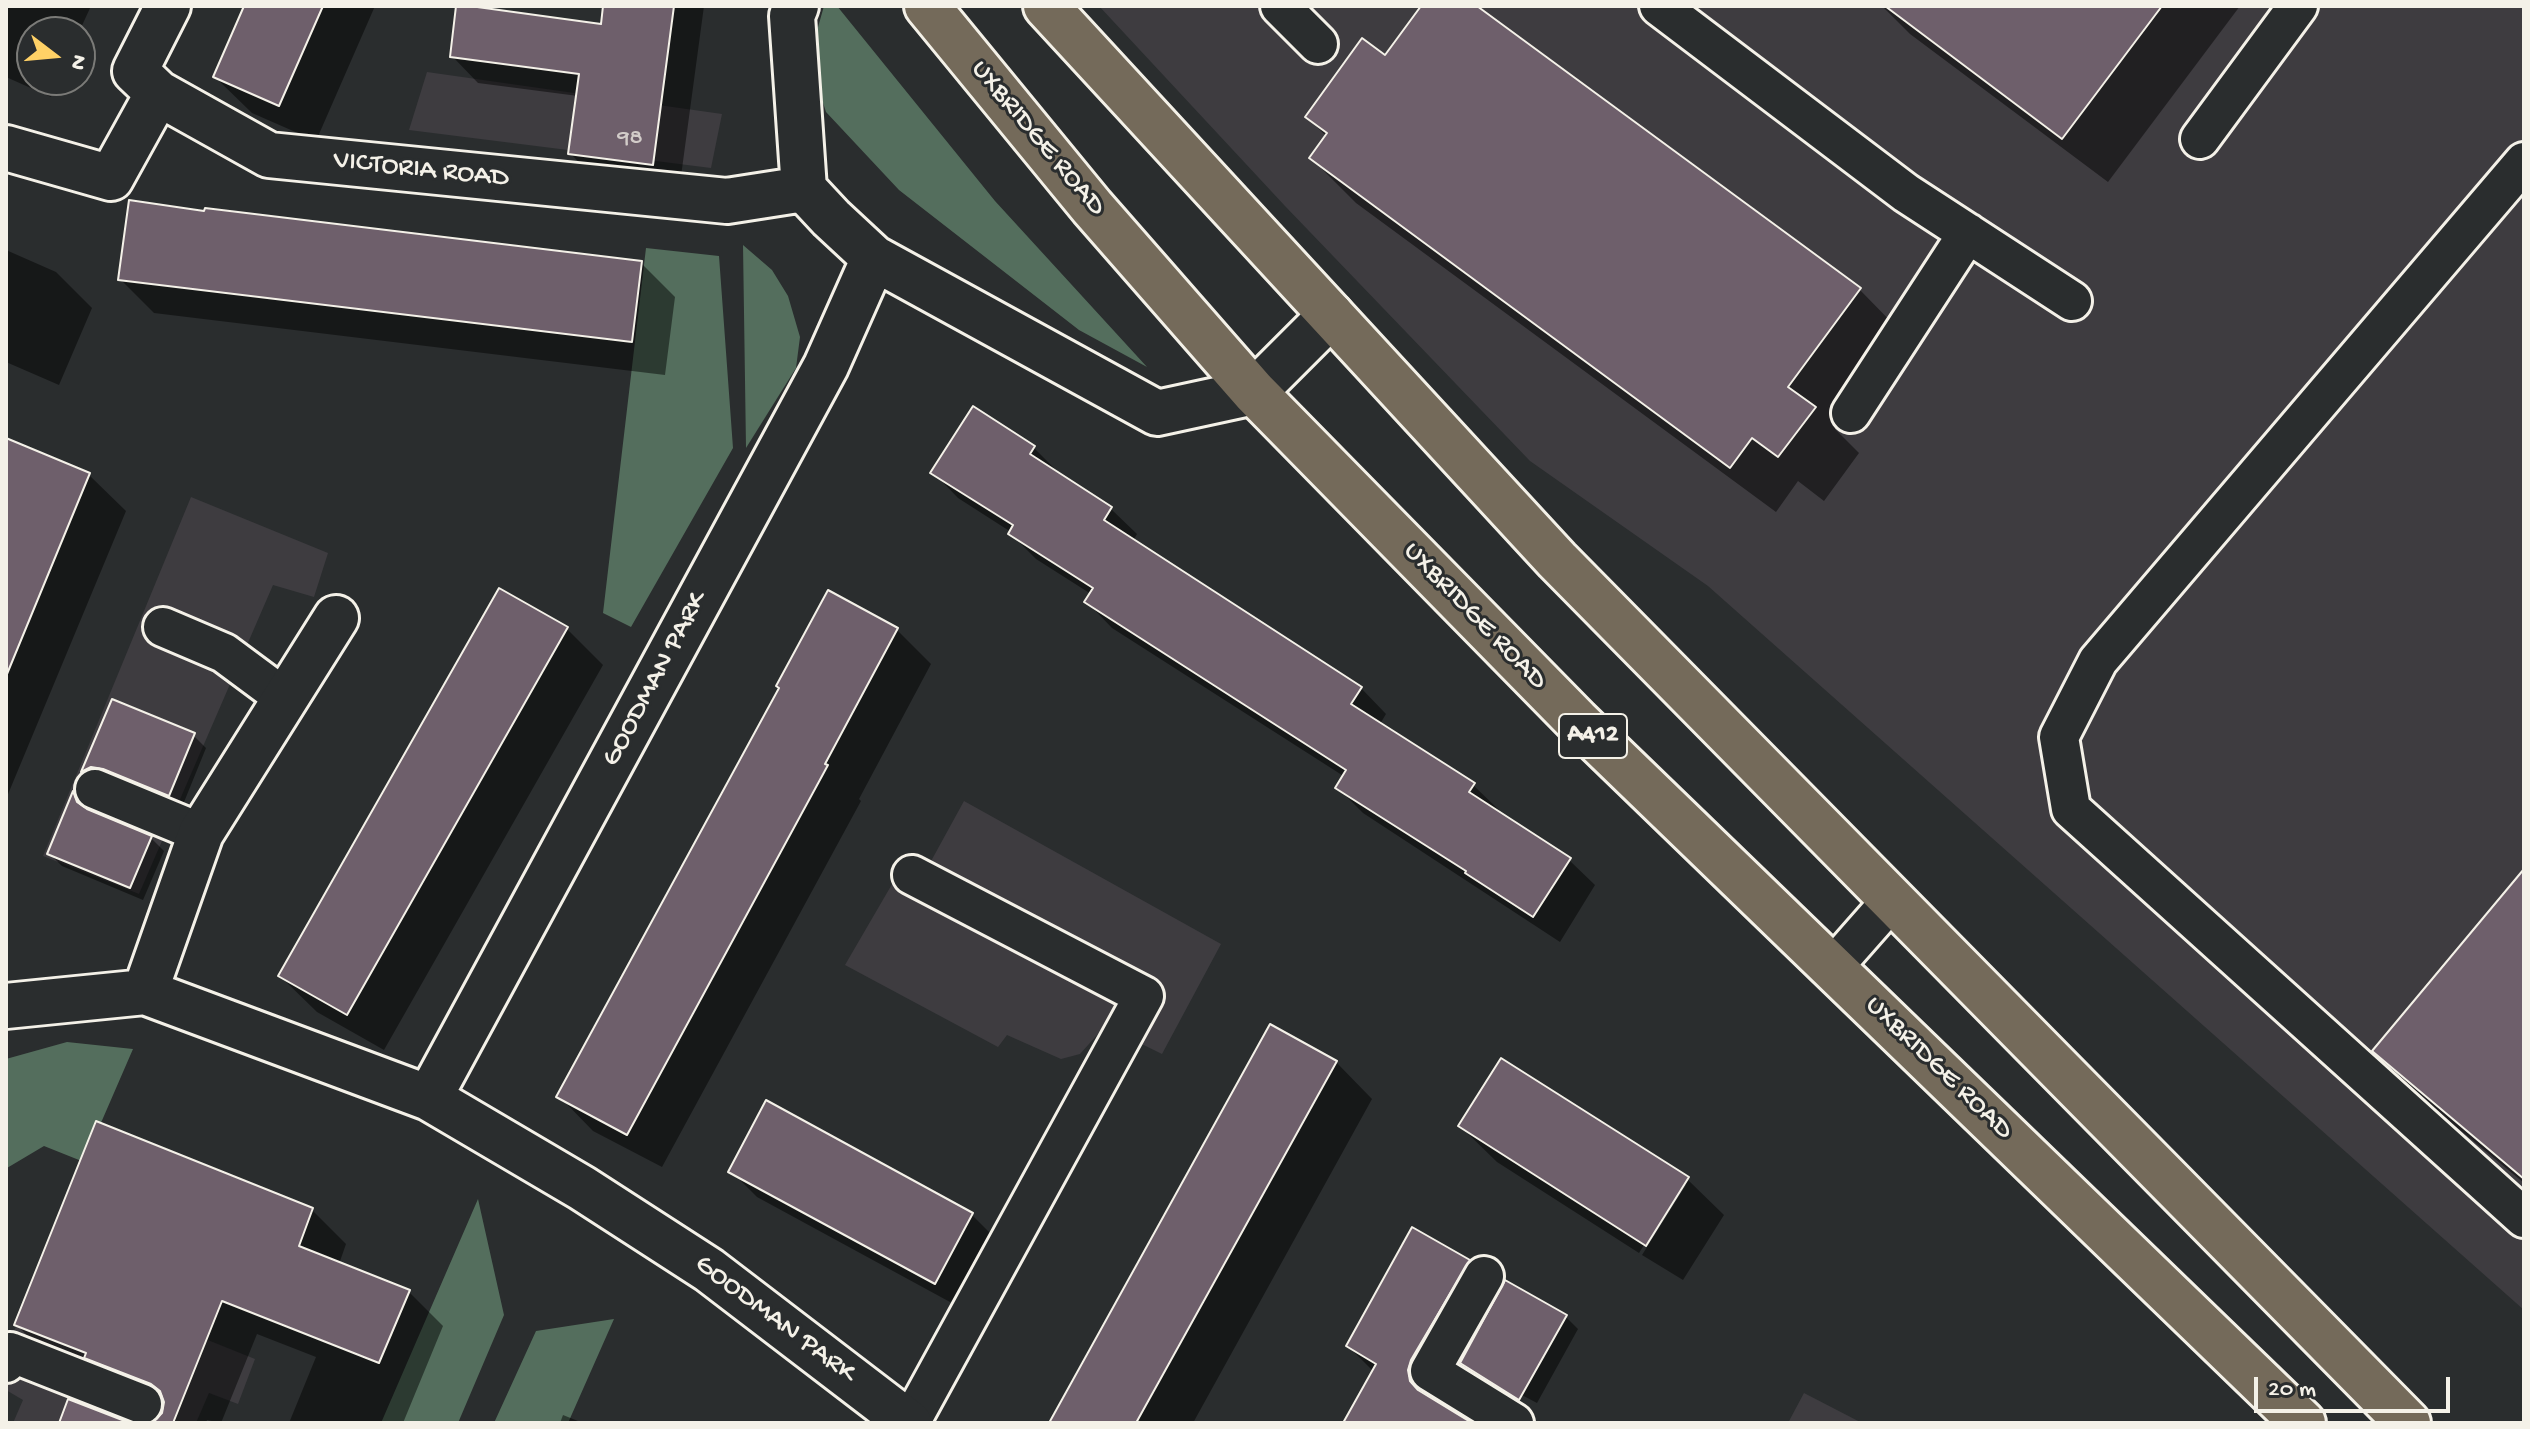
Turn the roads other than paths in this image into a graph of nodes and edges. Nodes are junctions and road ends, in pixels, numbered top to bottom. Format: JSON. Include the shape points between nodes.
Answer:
{"nodes":[{"id":1,"x":168,"y":6,"type":"edge"},
{"id":2,"x":796,"y":6,"type":"edge"},
{"id":3,"x":927,"y":6,"type":"edge"},
{"id":4,"x":1046,"y":6,"type":"edge"},
{"id":5,"x":1280,"y":6,"type":"edge"},
{"id":6,"x":1659,"y":6,"type":"edge"},
{"id":7,"x":2298,"y":6,"type":"edge"},
{"id":8,"x":1318,"y":44,"type":"dead end"},
{"id":9,"x":158,"y":93,"type":"junction"},
{"id":10,"x":2200,"y":139,"type":"dead end"},
{"id":11,"x":6,"y":148,"type":"edge"},
{"id":12,"x":2524,"y":162,"type":"edge"},
{"id":13,"x":804,"y":189,"type":"junction"},
{"id":14,"x":1968,"y":233,"type":"junction"},
{"id":15,"x":874,"y":258,"type":"junction"},
{"id":16,"x":2072,"y":301,"type":"dead end"},
{"id":17,"x":1331,"y":315,"type":"junction"},
{"id":18,"x":1254,"y":392,"type":"junction"},
{"id":19,"x":1851,"y":413,"type":"dead end"},
{"id":20,"x":336,"y":618,"type":"dead end"},
{"id":21,"x":163,"y":627,"type":"dead end"},
{"id":22,"x":286,"y":699,"type":"junction"},
{"id":23,"x":95,"y":789,"type":"dead end"},
{"id":24,"x":201,"y":833,"type":"junction"},
{"id":25,"x":912,"y":875,"type":"dead end"},
{"id":26,"x":1892,"y":900,"type":"junction"},
{"id":27,"x":1833,"y":967,"type":"junction"},
{"id":28,"x":145,"y":992,"type":"junction"},
{"id":29,"x":6,"y":1006,"type":"edge"},
{"id":30,"x":429,"y":1098,"type":"junction"},
{"id":31,"x":2524,"y":1218,"type":"edge"},
{"id":32,"x":1484,"y":1276,"type":"dead end"},
{"id":33,"x":6,"y":1363,"type":"edge"},
{"id":34,"x":142,"y":1404,"type":"dead end"},
{"id":35,"x":910,"y":1423,"type":"edge"},
{"id":36,"x":1514,"y":1423,"type":"edge"},
{"id":37,"x":2303,"y":1423,"type":"edge"},
{"id":38,"x":2408,"y":1423,"type":"edge"}],
"edges":[{"from":1,"to":9,"type":"street","name":"VICTORIA ROAD","via":[[135,71]]},
{"from":2,"to":13,"type":"street","via":[[792,16]]},
{"from":3,"to":18,"type":"main road","name":"UXBRIDGE ROAD","number":"A412","via":[[1092,207]]},
{"from":4,"to":17,"type":"main road"},
{"from":5,"to":8,"type":"lane"},
{"from":6,"to":14,"type":"lane","via":[[1906,193]]},
{"from":7,"to":10,"type":"lane"},
{"from":9,"to":11,"type":"street","via":[[111,178]]},
{"from":9,"to":13,"type":"street","name":"VICTORIA ROAD","via":[[269,155],[727,201]]},
{"from":12,"to":31,"type":"lane","via":[[2098,661],[2059,737],[2071,809]]},
{"from":13,"to":15,"type":"street"},
{"from":14,"to":16,"type":"lane"},
{"from":14,"to":19,"type":"lane"},
{"from":15,"to":18,"type":"street","via":[[1157,413]]},
{"from":15,"to":30,"type":"street","name":"GOODMAN PARK","via":[[826,366]]},
{"from":17,"to":18,"type":"street"},
{"from":17,"to":26,"type":"main road","via":[[1557,560]]},
{"from":18,"to":27,"type":"main road","name":"UXBRIDGE ROAD","number":"A412","via":[[1550,694]]},
{"from":20,"to":22,"type":"street"},
{"from":21,"to":22,"type":"lane","via":[[224,653]]},
{"from":22,"to":24,"type":"street"},
{"from":23,"to":24,"type":"lane"},
{"from":24,"to":28,"type":"street"},
{"from":25,"to":35,"type":"lane","via":[[1144,996]]},
{"from":26,"to":27,"type":"lane"},
{"from":26,"to":38,"type":"main road"},
{"from":27,"to":37,"type":"main road","name":"UXBRIDGE ROAD","number":"A412"},
{"from":28,"to":29,"type":"street","name":"GOODMAN PARK"},
{"from":28,"to":30,"type":"street","name":"GOODMAN PARK"},
{"from":30,"to":35,"type":"street","name":"GOODMAN PARK","via":[[709,1270]]},
{"from":32,"to":36,"type":"lane","via":[[1430,1371]]},
{"from":33,"to":34,"type":"lane","via":[[10,1352]]}]}
